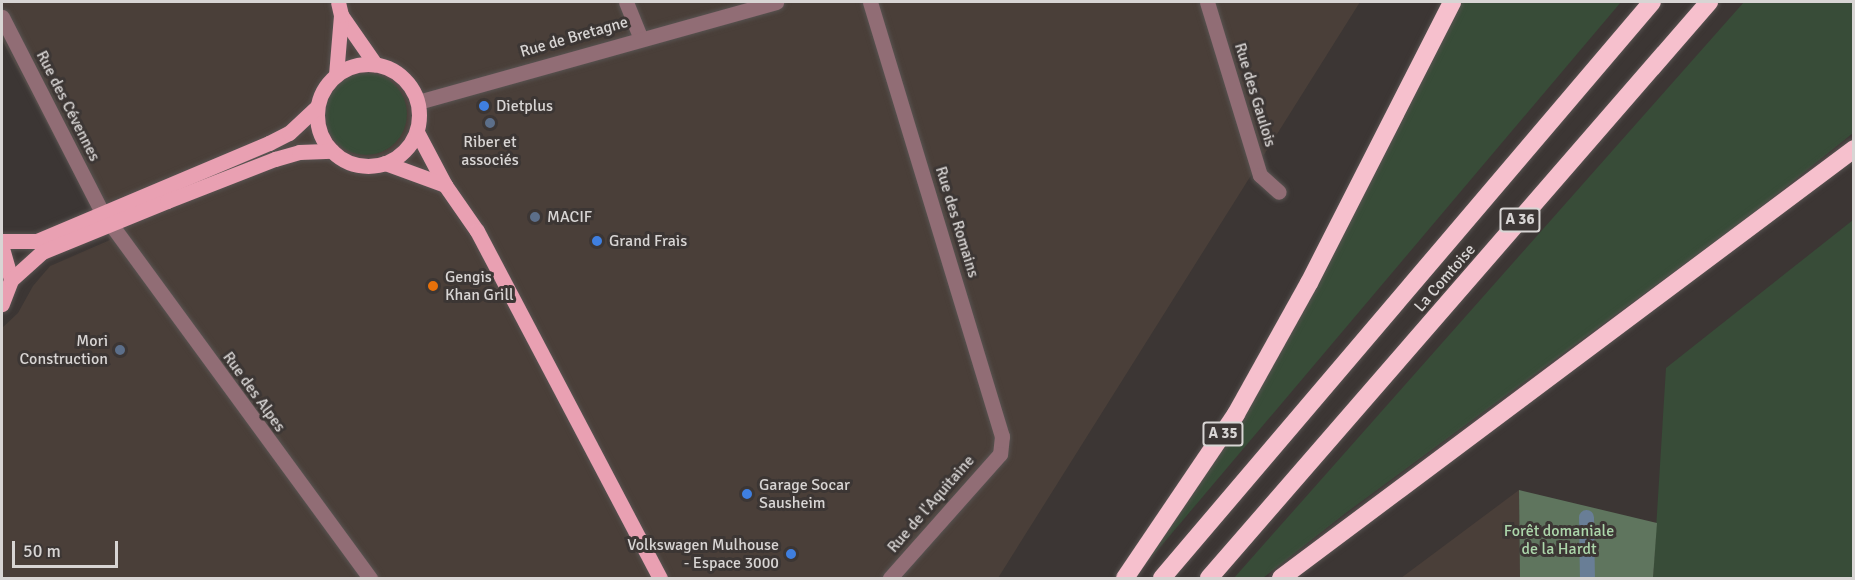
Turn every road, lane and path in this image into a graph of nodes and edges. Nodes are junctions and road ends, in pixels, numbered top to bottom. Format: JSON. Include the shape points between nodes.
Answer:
{"nodes":[{"id":1,"x":626,"y":2,"type":"edge"},
{"id":2,"x":776,"y":2,"type":"edge"},
{"id":3,"x":870,"y":2,"type":"edge"},
{"id":4,"x":1207,"y":2,"type":"edge"},
{"id":5,"x":1452,"y":2,"type":"edge"},
{"id":6,"x":1652,"y":2,"type":"edge"},
{"id":7,"x":1709,"y":2,"type":"edge"},
{"id":8,"x":339,"y":8,"type":"edge"},
{"id":9,"x":2,"y":17,"type":"edge"},
{"id":10,"x":640,"y":36,"type":"junction"},
{"id":11,"x":375,"y":64,"type":"junction"},
{"id":12,"x":336,"y":75,"type":"junction"},
{"id":13,"x":418,"y":102,"type":"junction"},
{"id":14,"x":317,"y":106,"type":"junction"},
{"id":15,"x":417,"y":132,"type":"junction"},
{"id":16,"x":1854,"y":149,"type":"edge"},
{"id":17,"x":332,"y":151,"type":"junction"},
{"id":18,"x":385,"y":163,"type":"junction"},
{"id":19,"x":445,"y":185,"type":"junction"},
{"id":20,"x":1279,"y":192,"type":"dead end"},
{"id":21,"x":107,"y":218,"type":"junction"},
{"id":22,"x":2,"y":241,"type":"edge"},
{"id":23,"x":2,"y":248,"type":"edge"},
{"id":24,"x":11,"y":280,"type":"junction"},
{"id":25,"x":2,"y":304,"type":"edge"},
{"id":26,"x":1000,"y":453,"type":"joint"},
{"id":27,"x":370,"y":579,"type":"edge"},
{"id":28,"x":660,"y":579,"type":"edge"},
{"id":29,"x":890,"y":579,"type":"edge"},
{"id":30,"x":1125,"y":579,"type":"edge"},
{"id":31,"x":1162,"y":579,"type":"edge"},
{"id":32,"x":1209,"y":579,"type":"edge"},
{"id":33,"x":1281,"y":579,"type":"edge"}],
"edges":[{"from":1,"to":10,"type":"street"},
{"from":2,"to":10,"type":"street","name":"Rue de Bretagne"},
{"from":3,"to":26,"type":"street","name":"Rue des Romains","via":[[994,406],[1002,436]]},
{"from":4,"to":20,"type":"street","name":"Rue des Gaulois","via":[[1260,175]]},
{"from":5,"to":30,"type":"highway","number":"A 35","via":[[1309,283],[1236,414]]},
{"from":6,"to":31,"type":"highway","name":"La Comtoise","number":"A 36"},
{"from":7,"to":32,"type":"highway","name":"La Comtoise","number":"A 36"},
{"from":8,"to":11,"type":"main road"},
{"from":8,"to":12,"type":"main road"},
{"from":9,"to":21,"type":"street","name":"Rue des Cévennes"},
{"from":10,"to":13,"type":"street","name":"Rue de Bretagne"},
{"from":11,"to":12,"type":"main road","via":[[348,68]]},
{"from":11,"to":13,"type":"main road","via":[[402,76]]},
{"from":12,"to":14,"type":"main road"},
{"from":13,"to":15,"type":"main road"},
{"from":14,"to":17,"type":"main road","via":[[319,130]]},
{"from":14,"to":21,"type":"main road","via":[[289,133]]},
{"from":15,"to":18,"type":"main road","via":[[410,145]]},
{"from":15,"to":19,"type":"main road"},
{"from":16,"to":33,"type":"highway"},
{"from":17,"to":18,"type":"main road","via":[[357,165]]},
{"from":17,"to":21,"type":"main road","via":[[299,152],[275,159]]},
{"from":18,"to":19,"type":"main road"},
{"from":19,"to":28,"type":"main road","via":[[481,239]]},
{"from":21,"to":22,"type":"main road","via":[[37,241]]},
{"from":21,"to":24,"type":"main road","via":[[42,252]]},
{"from":21,"to":27,"type":"street","name":"Rue des Alpes"},
{"from":23,"to":24,"type":"main road"},
{"from":24,"to":25,"type":"main road"},
{"from":26,"to":29,"type":"street","name":"Rue de l'Aquitaine"}]}
